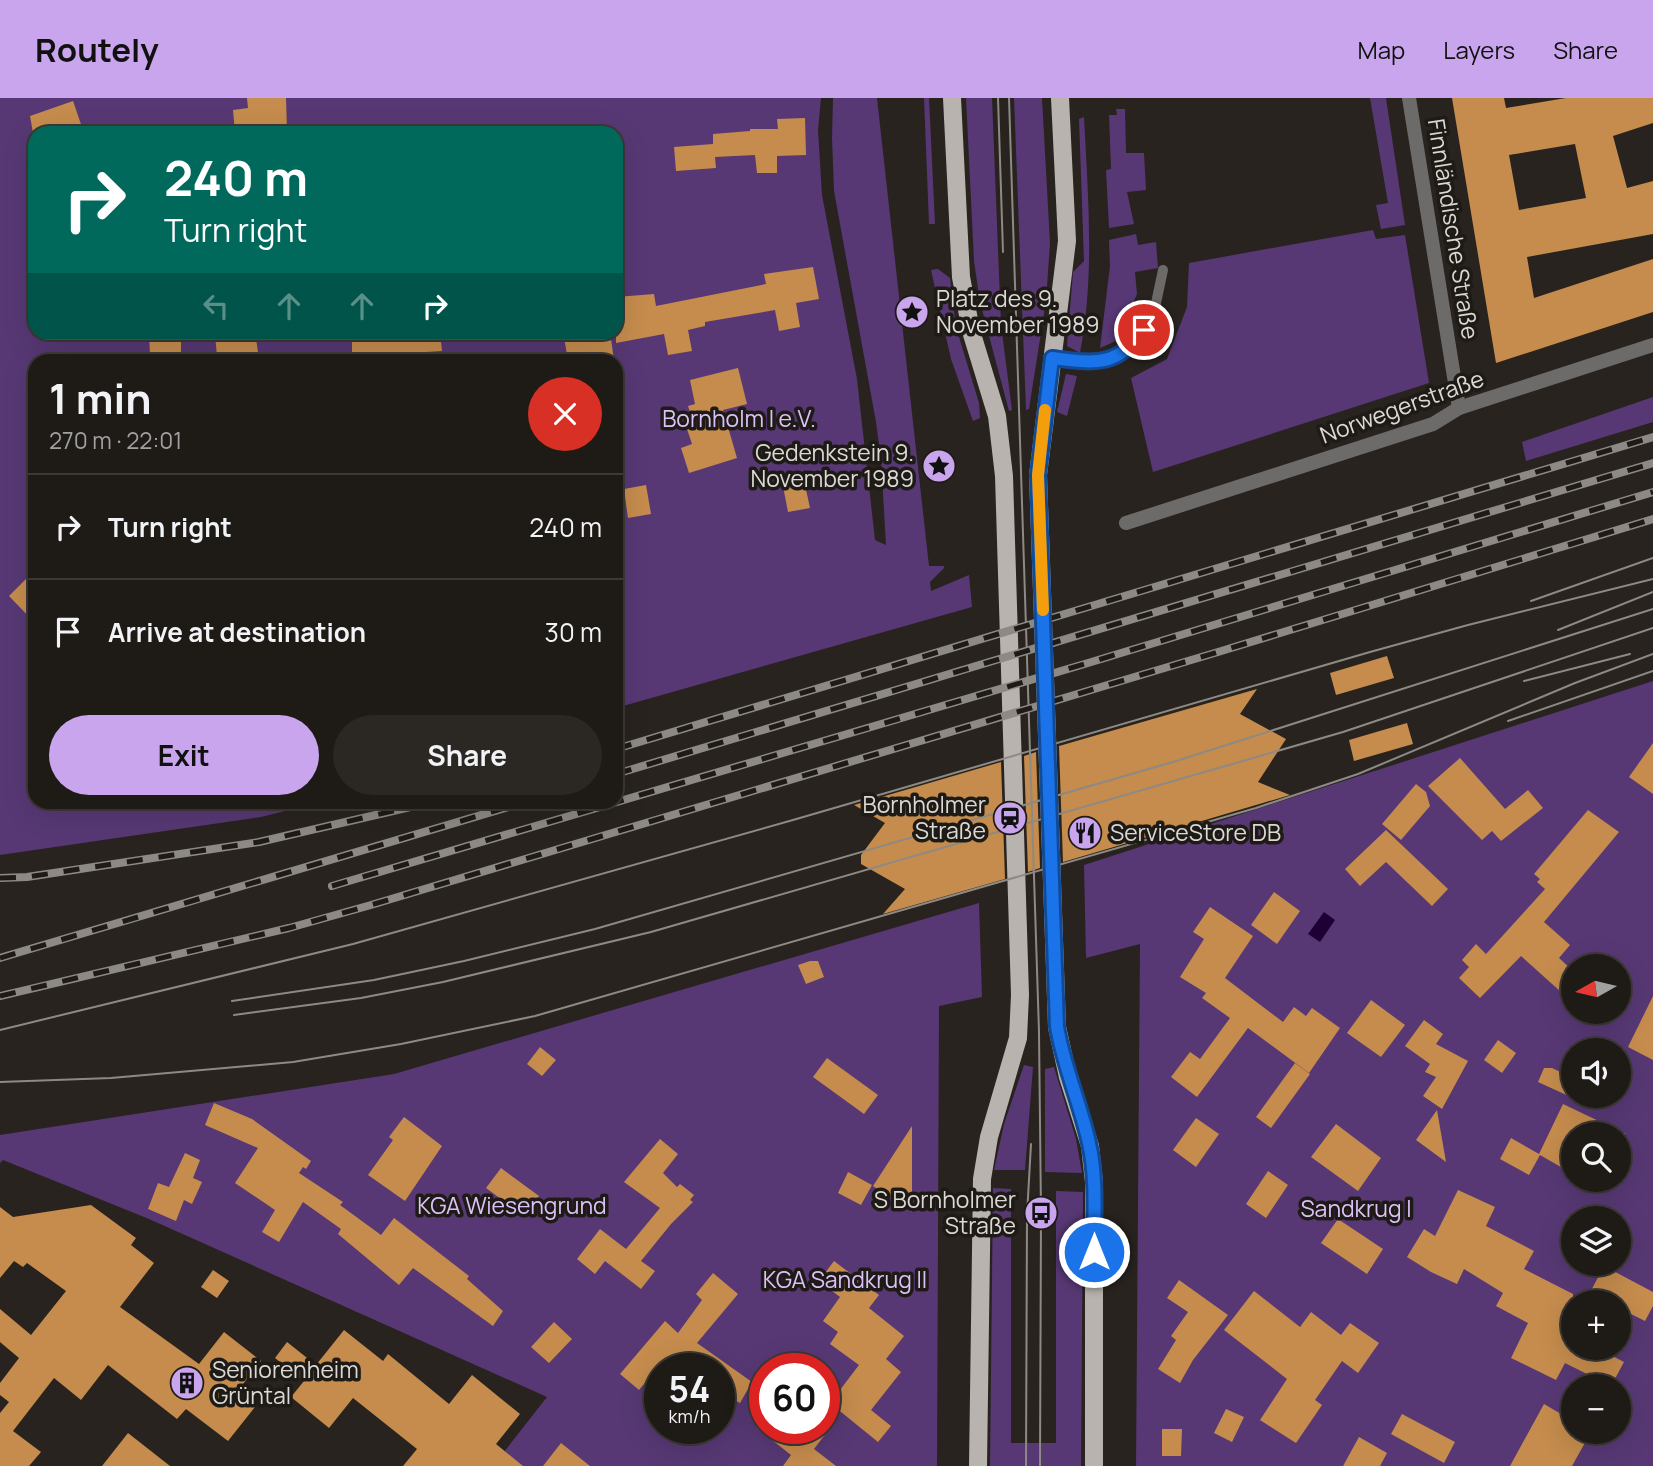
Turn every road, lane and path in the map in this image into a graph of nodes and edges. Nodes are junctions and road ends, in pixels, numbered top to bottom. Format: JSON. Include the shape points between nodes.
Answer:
{"nodes":[{"id":1,"x":952,"y":98,"type":"edge"},
{"id":2,"x":1059,"y":98,"type":"edge"},
{"id":3,"x":1409,"y":98,"type":"edge"},
{"id":4,"x":1163,"y":270,"type":"dead end"},
{"id":5,"x":1653,"y":345,"type":"edge"},
{"id":6,"x":1052,"y":358,"type":"junction"},
{"id":7,"x":1460,"y":408,"type":"junction"},
{"id":8,"x":1126,"y":523,"type":"dead end"},
{"id":9,"x":978,"y":1466,"type":"edge"},
{"id":10,"x":1094,"y":1466,"type":"edge"}],
"edges":[{"from":1,"to":9,"type":"main road","via":[[961,277],[971,331],[997,416],[1004,476],[1020,995],[1018,1038],[982,1178]]},
{"from":2,"to":6,"type":"main road","via":[[1067,241]]},
{"from":3,"to":7,"type":"street","name":"Finnländische Straße"},
{"from":4,"to":6,"type":"lane","via":[[1153,317],[1132,347],[1105,360]]},
{"from":5,"to":7,"type":"street","name":"Norwegerstraße"},
{"from":6,"to":10,"type":"main road","via":[[1038,475],[1056,994],[1061,1049],[1090,1146],[1094,1182]]},
{"from":7,"to":8,"type":"street","name":"Norwegerstraße","via":[[1433,424]]}]}
